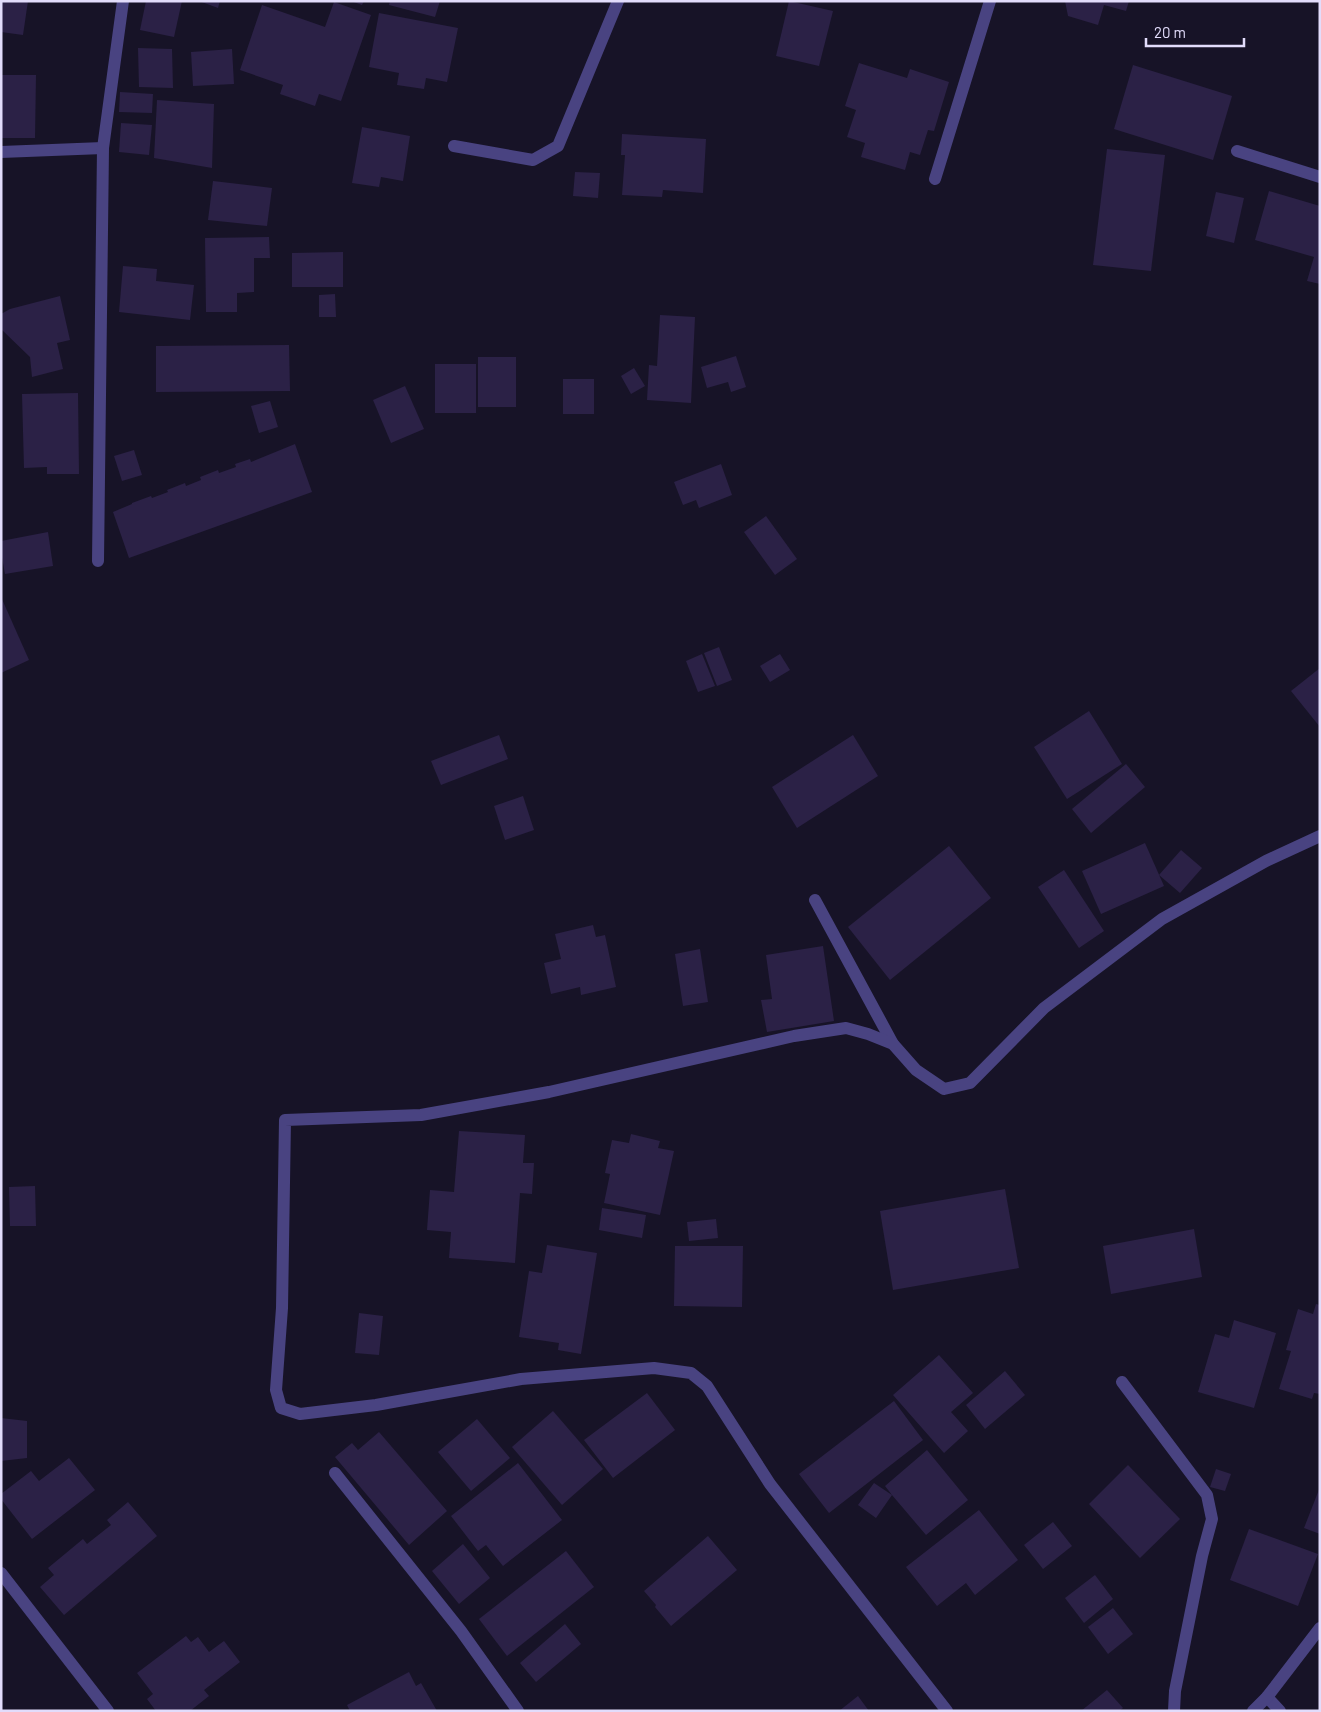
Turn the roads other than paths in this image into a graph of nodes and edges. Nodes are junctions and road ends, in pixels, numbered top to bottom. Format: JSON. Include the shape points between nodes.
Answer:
{"nodes":[{"id":1,"x":123,"y":1,"type":"edge"},
{"id":2,"x":618,"y":1,"type":"edge"},
{"id":3,"x":990,"y":1,"type":"edge"},
{"id":4,"x":454,"y":146,"type":"dead end"},
{"id":5,"x":103,"y":148,"type":"junction"},
{"id":6,"x":1237,"y":151,"type":"dead end"},
{"id":7,"x":1,"y":152,"type":"edge"},
{"id":8,"x":1320,"y":177,"type":"edge"},
{"id":9,"x":935,"y":179,"type":"dead end"},
{"id":10,"x":98,"y":561,"type":"dead end"},
{"id":11,"x":1320,"y":836,"type":"edge"},
{"id":12,"x":815,"y":900,"type":"dead end"},
{"id":13,"x":893,"y":1044,"type":"junction"},
{"id":14,"x":1122,"y":1382,"type":"dead end"},
{"id":15,"x":334,"y":1473,"type":"dead end"},
{"id":16,"x":1,"y":1573,"type":"edge"},
{"id":17,"x":1320,"y":1628,"type":"edge"},
{"id":18,"x":1267,"y":1697,"type":"junction"},
{"id":19,"x":108,"y":1711,"type":"edge"},
{"id":20,"x":518,"y":1711,"type":"edge"},
{"id":21,"x":947,"y":1711,"type":"edge"},
{"id":22,"x":1174,"y":1711,"type":"edge"},
{"id":23,"x":1253,"y":1711,"type":"edge"},
{"id":24,"x":1280,"y":1711,"type":"edge"}],
"edges":[{"from":1,"to":5,"type":"street"},
{"from":2,"to":4,"type":"street","via":[[558,146],[533,160]]},
{"from":3,"to":9,"type":"street"},
{"from":5,"to":7,"type":"street"},
{"from":5,"to":10,"type":"street"},
{"from":6,"to":8,"type":"street"},
{"from":11,"to":13,"type":"street","via":[[1266,861],[1162,920],[1044,1008],[970,1083],[944,1089],[916,1070]]},
{"from":12,"to":13,"type":"street"},
{"from":13,"to":21,"type":"street","via":[[846,1028],[794,1036],[549,1092],[421,1115],[285,1120],[282,1308],[276,1390],[281,1408],[300,1414],[376,1405],[521,1379],[654,1368],[691,1373],[707,1386],[770,1484]]},
{"from":14,"to":22,"type":"street","via":[[1207,1495],[1212,1519],[1174,1691]]},
{"from":15,"to":20,"type":"street","via":[[461,1631]]},
{"from":16,"to":19,"type":"street"},
{"from":17,"to":18,"type":"street"},
{"from":18,"to":23,"type":"street"},
{"from":18,"to":24,"type":"street"}]}
